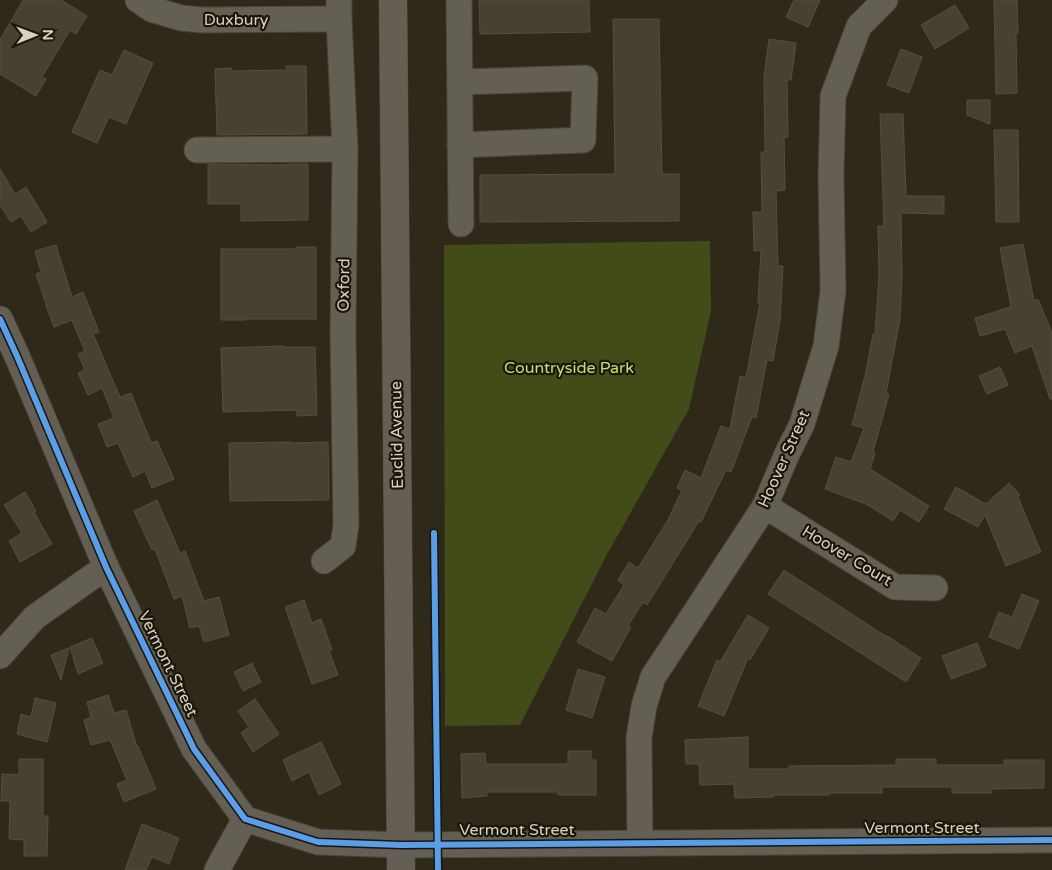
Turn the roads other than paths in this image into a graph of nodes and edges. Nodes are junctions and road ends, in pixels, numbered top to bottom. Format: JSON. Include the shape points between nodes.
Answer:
{"nodes":[{"id":1,"x":138,"y":0,"type":"edge"},
{"id":2,"x":393,"y":0,"type":"edge"},
{"id":3,"x":459,"y":0,"type":"edge"},
{"id":4,"x":885,"y":0,"type":"edge"},
{"id":5,"x":339,"y":10,"type":"edge"},
{"id":6,"x":460,"y":82,"type":"junction"},
{"id":7,"x":460,"y":145,"type":"junction"},
{"id":8,"x":345,"y":149,"type":"junction"},
{"id":9,"x":197,"y":150,"type":"dead end"},
{"id":10,"x":462,"y":224,"type":"dead end"},
{"id":11,"x":0,"y":319,"type":"edge"},
{"id":12,"x":9,"y":360,"type":"edge"},
{"id":13,"x":765,"y":506,"type":"junction"},
{"id":14,"x":324,"y":561,"type":"dead end"},
{"id":15,"x":106,"y":567,"type":"junction"},
{"id":16,"x":935,"y":588,"type":"dead end"},
{"id":17,"x":0,"y":656,"type":"edge"},
{"id":18,"x":245,"y":819,"type":"junction"},
{"id":19,"x":1052,"y":840,"type":"edge"},
{"id":20,"x":640,"y":843,"type":"junction"},
{"id":21,"x":401,"y":858,"type":"edge"},
{"id":22,"x":217,"y":870,"type":"edge"}],
"edges":[{"from":1,"to":5,"type":"street","name":"Duxbury","via":[[151,9],[202,20]]},
{"from":2,"to":21,"type":"main road","name":"Euclid Avenue"},
{"from":3,"to":6,"type":"street"},
{"from":4,"to":13,"type":"street","name":"Hoover Street","via":[[859,26],[833,96],[833,291],[826,346],[802,424]]},
{"from":5,"to":8,"type":"street","name":"Oxford"},
{"from":6,"to":7,"type":"street"},
{"from":6,"to":7,"type":"street","via":[[585,78],[582,140]]},
{"from":7,"to":10,"type":"street"},
{"from":8,"to":9,"type":"street"},
{"from":8,"to":14,"type":"street","name":"Oxford","via":[[346,525],[343,546]]},
{"from":11,"to":12,"type":"street","name":"Vermont Street"},
{"from":12,"to":15,"type":"street","name":"Vermont Street"},
{"from":13,"to":16,"type":"street","name":"Hoover Court","via":[[895,587]]},
{"from":13,"to":20,"type":"street","name":"Hoover Street","via":[[653,677],[639,738]]},
{"from":15,"to":17,"type":"street","via":[[35,617]]},
{"from":15,"to":18,"type":"street","name":"Vermont Street","via":[[194,749]]},
{"from":18,"to":21,"type":"street","name":"Vermont Street","via":[[318,842]]},
{"from":18,"to":22,"type":"street"},
{"from":19,"to":20,"type":"street","name":"Vermont Street"},
{"from":20,"to":21,"type":"street","name":"Vermont Street"}]}
